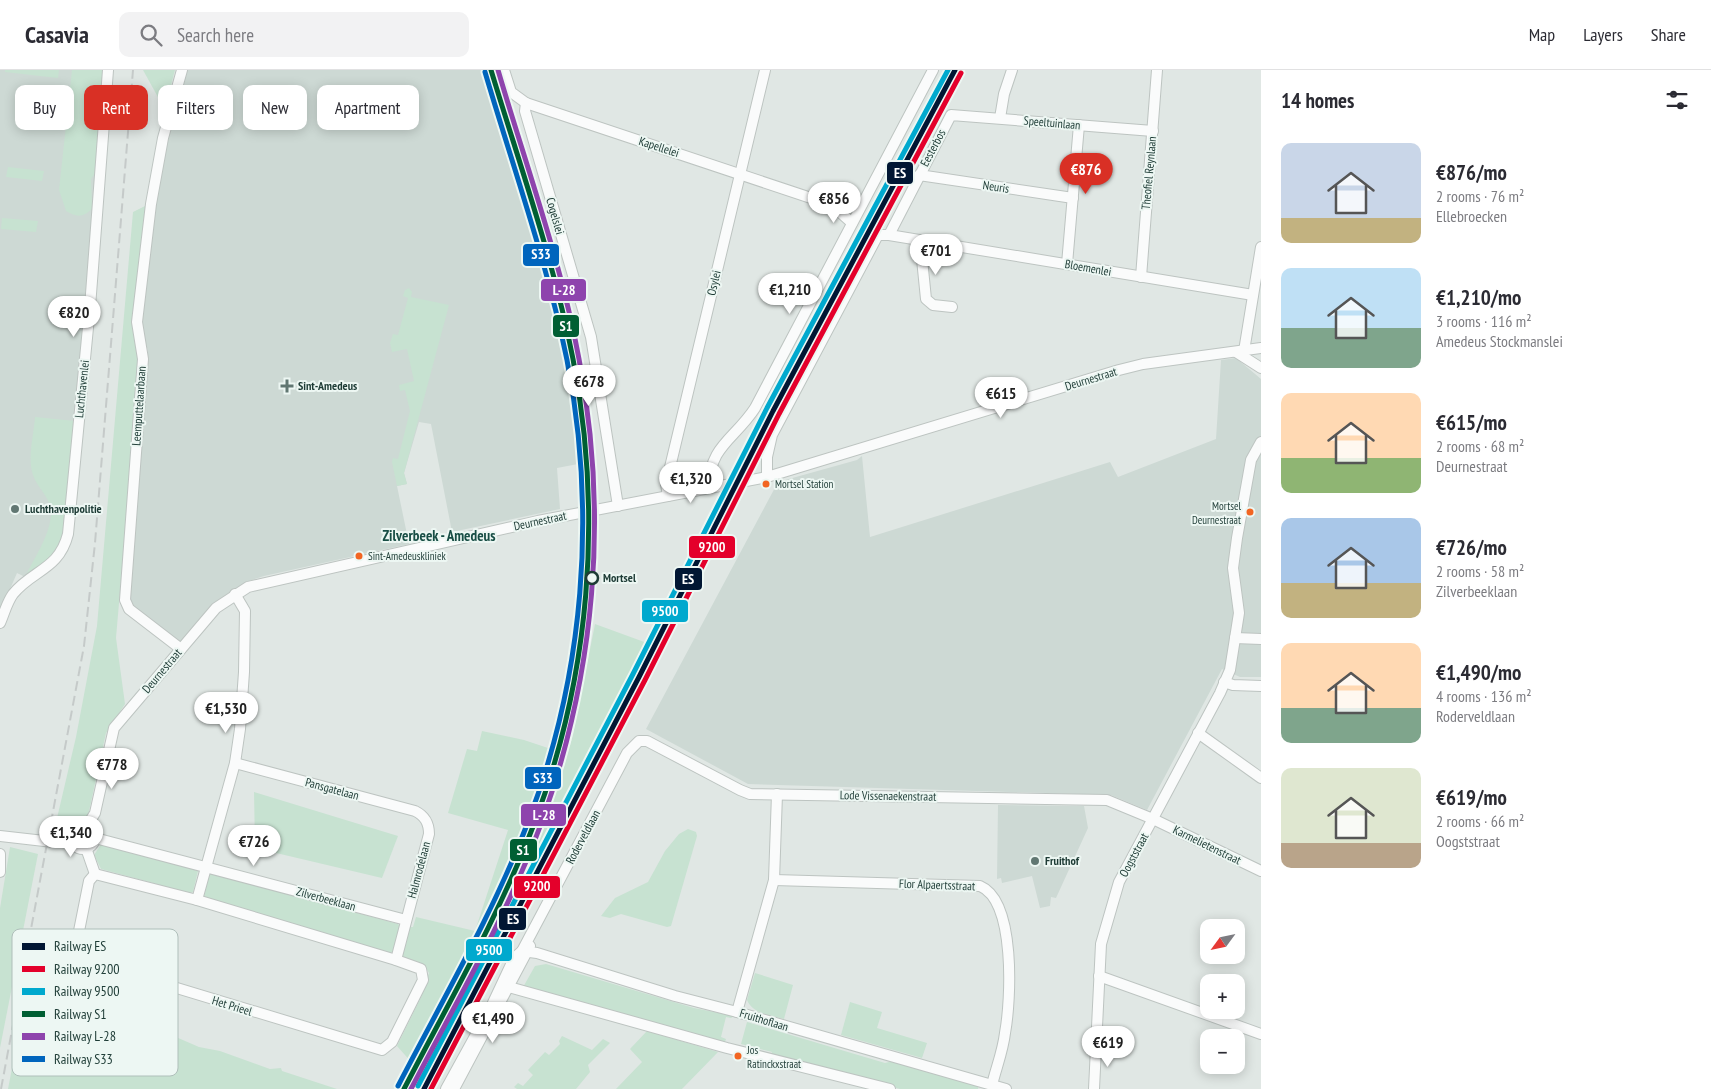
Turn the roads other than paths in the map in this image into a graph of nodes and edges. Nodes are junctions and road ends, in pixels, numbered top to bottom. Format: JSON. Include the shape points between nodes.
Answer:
{"nodes":[{"id":1,"x":108,"y":70,"type":"edge"},
{"id":2,"x":182,"y":70,"type":"edge"},
{"id":3,"x":504,"y":70,"type":"edge"},
{"id":4,"x":933,"y":70,"type":"edge"},
{"id":5,"x":1012,"y":70,"type":"edge"},
{"id":6,"x":1158,"y":70,"type":"edge"},
{"id":7,"x":764,"y":75,"type":"edge"},
{"id":8,"x":526,"y":103,"type":"junction"},
{"id":9,"x":951,"y":115,"type":"joint"},
{"id":10,"x":1000,"y":118,"type":"junction"},
{"id":11,"x":1079,"y":125,"type":"junction"},
{"id":12,"x":1153,"y":131,"type":"junction"},
{"id":13,"x":740,"y":174,"type":"junction"},
{"id":14,"x":919,"y":175,"type":"junction"},
{"id":15,"x":1073,"y":198,"type":"junction"},
{"id":16,"x":862,"y":204,"type":"junction"},
{"id":17,"x":832,"y":206,"type":"junction"},
{"id":18,"x":852,"y":222,"type":"junction"},
{"id":19,"x":889,"y":235,"type":"junction"},
{"id":20,"x":923,"y":240,"type":"junction"},
{"id":21,"x":1261,"y":246,"type":"edge"},
{"id":22,"x":1067,"y":264,"type":"junction"},
{"id":23,"x":1141,"y":276,"type":"junction"},
{"id":24,"x":1253,"y":295,"type":"junction"},
{"id":25,"x":952,"y":307,"type":"dead end"},
{"id":26,"x":1261,"y":348,"type":"edge"},
{"id":27,"x":1240,"y":351,"type":"junction"},
{"id":28,"x":1260,"y":367,"type":"edge"},
{"id":29,"x":1261,"y":442,"type":"edge"},
{"id":30,"x":767,"y":477,"type":"junction"},
{"id":31,"x":709,"y":488,"type":"junction"},
{"id":32,"x":668,"y":496,"type":"junction"},
{"id":33,"x":618,"y":506,"type":"junction"},
{"id":34,"x":235,"y":594,"type":"junction"},
{"id":35,"x":0,"y":623,"type":"edge"},
{"id":36,"x":1235,"y":638,"type":"junction"},
{"id":37,"x":1261,"y":638,"type":"edge"},
{"id":38,"x":181,"y":649,"type":"junction"},
{"id":39,"x":1224,"y":682,"type":"junction"},
{"id":40,"x":1261,"y":686,"type":"edge"},
{"id":41,"x":1198,"y":733,"type":"junction"},
{"id":42,"x":634,"y":744,"type":"joint"},
{"id":43,"x":234,"y":763,"type":"junction"},
{"id":44,"x":1261,"y":778,"type":"edge"},
{"id":45,"x":777,"y":794,"type":"junction"},
{"id":46,"x":1153,"y":819,"type":"junction"},
{"id":47,"x":426,"y":820,"type":"joint"},
{"id":48,"x":87,"y":826,"type":"junction"},
{"id":49,"x":0,"y":836,"type":"edge"},
{"id":50,"x":95,"y":838,"type":"junction"},
{"id":51,"x":71,"y":840,"type":"junction"},
{"id":52,"x":86,"y":848,"type":"junction"},
{"id":53,"x":0,"y":854,"type":"edge"},
{"id":54,"x":206,"y":868,"type":"junction"},
{"id":55,"x":1261,"y":870,"type":"edge"},
{"id":56,"x":0,"y":872,"type":"edge"},
{"id":57,"x":95,"y":874,"type":"junction"},
{"id":58,"x":774,"y":880,"type":"junction"},
{"id":59,"x":197,"y":900,"type":"junction"},
{"id":60,"x":406,"y":920,"type":"junction"},
{"id":61,"x":79,"y":929,"type":"edge"},
{"id":62,"x":526,"y":951,"type":"junction"},
{"id":63,"x":396,"y":960,"type":"junction"},
{"id":64,"x":505,"y":975,"type":"junction"},
{"id":65,"x":1099,"y":976,"type":"junction"},
{"id":66,"x":509,"y":987,"type":"junction"},
{"id":67,"x":178,"y":989,"type":"edge"},
{"id":68,"x":736,"y":1015,"type":"junction"},
{"id":69,"x":1261,"y":1034,"type":"edge"},
{"id":70,"x":992,"y":1085,"type":"junction"},
{"id":71,"x":446,"y":1089,"type":"edge"},
{"id":72,"x":454,"y":1089,"type":"edge"},
{"id":73,"x":890,"y":1089,"type":"edge"},
{"id":74,"x":1006,"y":1089,"type":"edge"},
{"id":75,"x":1094,"y":1089,"type":"edge"}],
"edges":[{"from":1,"to":35,"type":"street","name":"Luchthavenlei","via":[[68,534],[64,549],[51,564],[13,594]]},
{"from":2,"to":38,"type":"street","name":"Leemputtelaarbaan","via":[[163,138],[151,204],[137,322],[143,359],[125,600],[129,609]]},
{"from":3,"to":8,"type":"street","name":"Kapellelei","via":[[511,92]]},
{"from":4,"to":16,"type":"street"},
{"from":5,"to":10,"type":"street"},
{"from":6,"to":12,"type":"street","name":"Theofiel Reynlaan"},
{"from":7,"to":13,"type":"street","name":"Osylei"},
{"from":8,"to":13,"type":"street","name":"Kapellelei"},
{"from":8,"to":33,"type":"street","name":"Cogelslei","via":[[525,111],[591,337]]},
{"from":9,"to":10,"type":"street","name":"Speeltuinlaan"},
{"from":9,"to":14,"type":"street","name":"Eesterbos"},
{"from":10,"to":11,"type":"street","name":"Speeltuinlaan"},
{"from":11,"to":12,"type":"street","name":"Speeltuinlaan"},
{"from":11,"to":15,"type":"street"},
{"from":12,"to":23,"type":"street","name":"Theofiel Reynlaan"},
{"from":13,"to":17,"type":"street","name":"Kapellelei"},
{"from":13,"to":32,"type":"street","name":"Osylei","via":[[666,484]]},
{"from":14,"to":15,"type":"street","name":"Neuris"},
{"from":14,"to":19,"type":"street","name":"Eesterbos"},
{"from":15,"to":22,"type":"street"},
{"from":16,"to":17,"type":"street","name":"Kapellelei"},
{"from":16,"to":18,"type":"street"},
{"from":17,"to":18,"type":"street","name":"Kapellelei"},
{"from":18,"to":31,"type":"street","via":[[755,408],[715,454]]},
{"from":19,"to":20,"type":"street","name":"Bloemenlei"},
{"from":19,"to":30,"type":"street","via":[[876,238],[776,428],[767,457]]},
{"from":20,"to":22,"type":"street","name":"Bloemenlei"},
{"from":20,"to":25,"type":"street","via":[[926,299],[933,304]]},
{"from":21,"to":24,"type":"street"},
{"from":22,"to":23,"type":"street","name":"Bloemenlei"},
{"from":23,"to":24,"type":"street","name":"Bloemenlei"},
{"from":24,"to":27,"type":"street"},
{"from":26,"to":27,"type":"street","name":"Deurnestraat"},
{"from":26,"to":28,"type":"street","name":"Deurnestraat","via":[[1257,355]]},
{"from":27,"to":28,"type":"street","name":"Deurnestraat"},
{"from":27,"to":30,"type":"street","name":"Deurnestraat","via":[[1119,370]]},
{"from":29,"to":36,"type":"street","name":"Oogststraat","via":[[1251,460],[1236,546],[1234,576],[1239,612]]},
{"from":30,"to":31,"type":"street","name":"Deurnestraat"},
{"from":31,"to":32,"type":"street","name":"Deurnestraat"},
{"from":32,"to":33,"type":"street","name":"Deurnestraat"},
{"from":33,"to":34,"type":"street","name":"Deurnestraat","via":[[265,581]]},
{"from":34,"to":38,"type":"street","name":"Deurnestraat","via":[[216,608]]},
{"from":34,"to":43,"type":"street","via":[[245,611],[245,622],[244,682]]},
{"from":36,"to":37,"type":"street"},
{"from":36,"to":39,"type":"street","name":"Oogststraat","via":[[1230,670]]},
{"from":38,"to":48,"type":"street","name":"Deurnestraat","via":[[114,728],[95,813]]},
{"from":39,"to":40,"type":"street"},
{"from":39,"to":41,"type":"street","name":"Oogststraat"},
{"from":41,"to":44,"type":"street"},
{"from":41,"to":46,"type":"street","name":"Oogststraat"},
{"from":42,"to":45,"type":"street","name":"Lode Vissenaekenstraat","via":[[646,741],[745,792]]},
{"from":42,"to":62,"type":"street","name":"Roderveldlaan","via":[[533,931]]},
{"from":43,"to":47,"type":"street","name":"Pansgatelaan","via":[[415,811]]},
{"from":43,"to":54,"type":"street"},
{"from":45,"to":46,"type":"street","name":"Lode Vissenaekenstraat","via":[[1107,800]]},
{"from":45,"to":58,"type":"street"},
{"from":46,"to":55,"type":"street","name":"Karmelietenstraat"},
{"from":46,"to":65,"type":"street","name":"Oogststraat","via":[[1119,882],[1108,913],[1101,944]]},
{"from":47,"to":60,"type":"street","name":"Halmrodelaan","via":[[429,834]]},
{"from":48,"to":50,"type":"street"},
{"from":48,"to":51,"type":"street","name":"Deurnestraat","via":[[75,828]]},
{"from":49,"to":51,"type":"street","via":[[53,842]]},
{"from":50,"to":52,"type":"street"},
{"from":50,"to":54,"type":"street","name":"Zilverbeeklaan"},
{"from":51,"to":52,"type":"street","via":[[77,847]]},
{"from":52,"to":57,"type":"street"},
{"from":53,"to":56,"type":"street"},
{"from":54,"to":59,"type":"street"},
{"from":54,"to":60,"type":"street","name":"Zilverbeeklaan"},
{"from":57,"to":59,"type":"street"},
{"from":57,"to":61,"type":"street","name":"Het Prieel","via":[[89,881]]},
{"from":58,"to":68,"type":"street"},
{"from":58,"to":70,"type":"street","name":"Flor Alpaertsstraat","via":[[980,886],[991,892],[998,904],[1009,960],[1006,1033]]},
{"from":59,"to":63,"type":"street"},
{"from":60,"to":63,"type":"street"},
{"from":62,"to":64,"type":"street","name":"Roderveldlaan","via":[[514,958]]},
{"from":62,"to":66,"type":"street","name":"Roderveldlaan"},
{"from":62,"to":68,"type":"street","name":"Fruithoflaan"},
{"from":63,"to":67,"type":"street","name":"Het Prieel","via":[[424,973],[386,1049],[377,1050]]},
{"from":64,"to":66,"type":"street"},
{"from":64,"to":71,"type":"street","name":"Roderveldlaan"},
{"from":65,"to":69,"type":"street"},
{"from":65,"to":75,"type":"street","name":"Oogststraat"},
{"from":66,"to":72,"type":"street","name":"Roderveldlaan"},
{"from":66,"to":73,"type":"street","via":[[727,1048]]},
{"from":68,"to":70,"type":"street","name":"Fruithoflaan"},
{"from":70,"to":74,"type":"street","name":"Fruithoflaan"}]}
